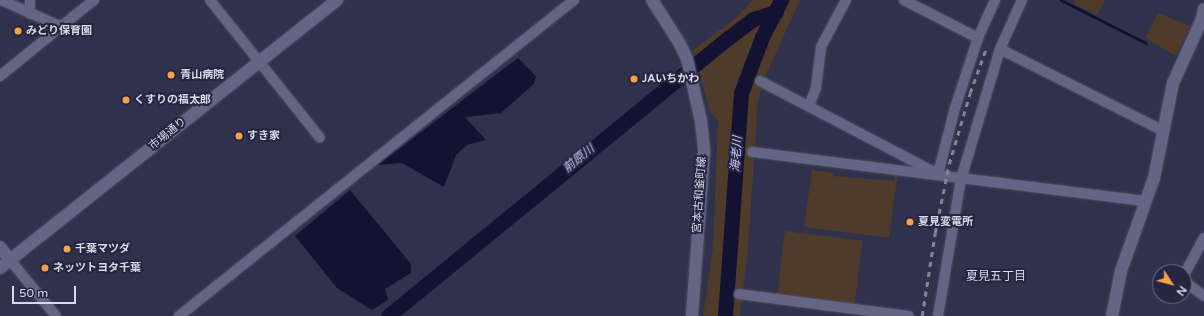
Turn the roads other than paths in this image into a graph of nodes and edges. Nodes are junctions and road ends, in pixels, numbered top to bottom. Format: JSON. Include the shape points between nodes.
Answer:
{"nodes":[{"id":1,"x":1,"y":0,"type":"edge"},
{"id":2,"x":30,"y":0,"type":"edge"},
{"id":3,"x":94,"y":0,"type":"edge"},
{"id":4,"x":210,"y":0,"type":"edge"},
{"id":5,"x":337,"y":0,"type":"edge"},
{"id":6,"x":574,"y":0,"type":"edge"},
{"id":7,"x":652,"y":0,"type":"edge"},
{"id":8,"x":846,"y":0,"type":"edge"},
{"id":9,"x":904,"y":0,"type":"edge"},
{"id":10,"x":995,"y":0,"type":"edge"},
{"id":11,"x":1022,"y":0,"type":"edge"},
{"id":12,"x":1204,"y":9,"type":"edge"},
{"id":13,"x":30,"y":14,"type":"junction"},
{"id":14,"x":62,"y":27,"type":"junction"},
{"id":15,"x":978,"y":38,"type":"junction"},
{"id":16,"x":1000,"y":49,"type":"junction"},
{"id":17,"x":260,"y":61,"type":"junction"},
{"id":18,"x":0,"y":76,"type":"edge"},
{"id":19,"x":760,"y":81,"type":"dead end"},
{"id":20,"x":809,"y":106,"type":"junction"},
{"id":21,"x":1164,"y":131,"type":"junction"},
{"id":22,"x":320,"y":138,"type":"dead end"},
{"id":23,"x":752,"y":152,"type":"dead end"},
{"id":24,"x":938,"y":174,"type":"junction"},
{"id":25,"x":961,"y":179,"type":"junction"},
{"id":26,"x":1146,"y":201,"type":"junction"},
{"id":27,"x":1204,"y":238,"type":"edge"},
{"id":28,"x":0,"y":247,"type":"edge"},
{"id":29,"x":10,"y":260,"type":"junction"},
{"id":30,"x":1190,"y":264,"type":"edge"},
{"id":31,"x":0,"y":268,"type":"edge"},
{"id":32,"x":1192,"y":287,"type":"edge"},
{"id":33,"x":739,"y":294,"type":"dead end"},
{"id":34,"x":1204,"y":296,"type":"edge"},
{"id":35,"x":897,"y":315,"type":"edge"},
{"id":36,"x":56,"y":316,"type":"edge"},
{"id":37,"x":179,"y":316,"type":"edge"},
{"id":38,"x":692,"y":316,"type":"edge"},
{"id":39,"x":909,"y":316,"type":"edge"},
{"id":40,"x":938,"y":316,"type":"edge"},
{"id":41,"x":1112,"y":316,"type":"edge"}],
"edges":[{"from":1,"to":13,"type":"street"},
{"from":2,"to":13,"type":"street"},
{"from":3,"to":14,"type":"street"},
{"from":4,"to":17,"type":"street"},
{"from":5,"to":17,"type":"street","name":"市場通り"},
{"from":6,"to":37,"type":"street"},
{"from":7,"to":38,"type":"street","name":"宮本古和釜町線","via":[[680,44],[699,106],[704,152]]},
{"from":8,"to":20,"type":"street","via":[[821,47],[816,88]]},
{"from":9,"to":15,"type":"street"},
{"from":10,"to":15,"type":"street"},
{"from":11,"to":16,"type":"street"},
{"from":12,"to":21,"type":"street","via":[[1202,19],[1173,83]]},
{"from":13,"to":14,"type":"street"},
{"from":14,"to":18,"type":"street"},
{"from":15,"to":24,"type":"street","via":[[955,108]]},
{"from":16,"to":21,"type":"street"},
{"from":16,"to":25,"type":"street"},
{"from":17,"to":22,"type":"street"},
{"from":17,"to":29,"type":"street","name":"市場通り"},
{"from":19,"to":20,"type":"street"},
{"from":20,"to":24,"type":"street"},
{"from":21,"to":26,"type":"street","via":[[1154,178]]},
{"from":23,"to":24,"type":"street"},
{"from":24,"to":25,"type":"street"},
{"from":25,"to":26,"type":"street"},
{"from":25,"to":40,"type":"street"},
{"from":26,"to":41,"type":"street","via":[[1121,271]]},
{"from":27,"to":30,"type":"street"},
{"from":28,"to":29,"type":"street"},
{"from":29,"to":31,"type":"street","name":"市場通り"},
{"from":29,"to":36,"type":"street"},
{"from":32,"to":34,"type":"street"},
{"from":33,"to":35,"type":"street"},
{"from":35,"to":39,"type":"street"}]}
